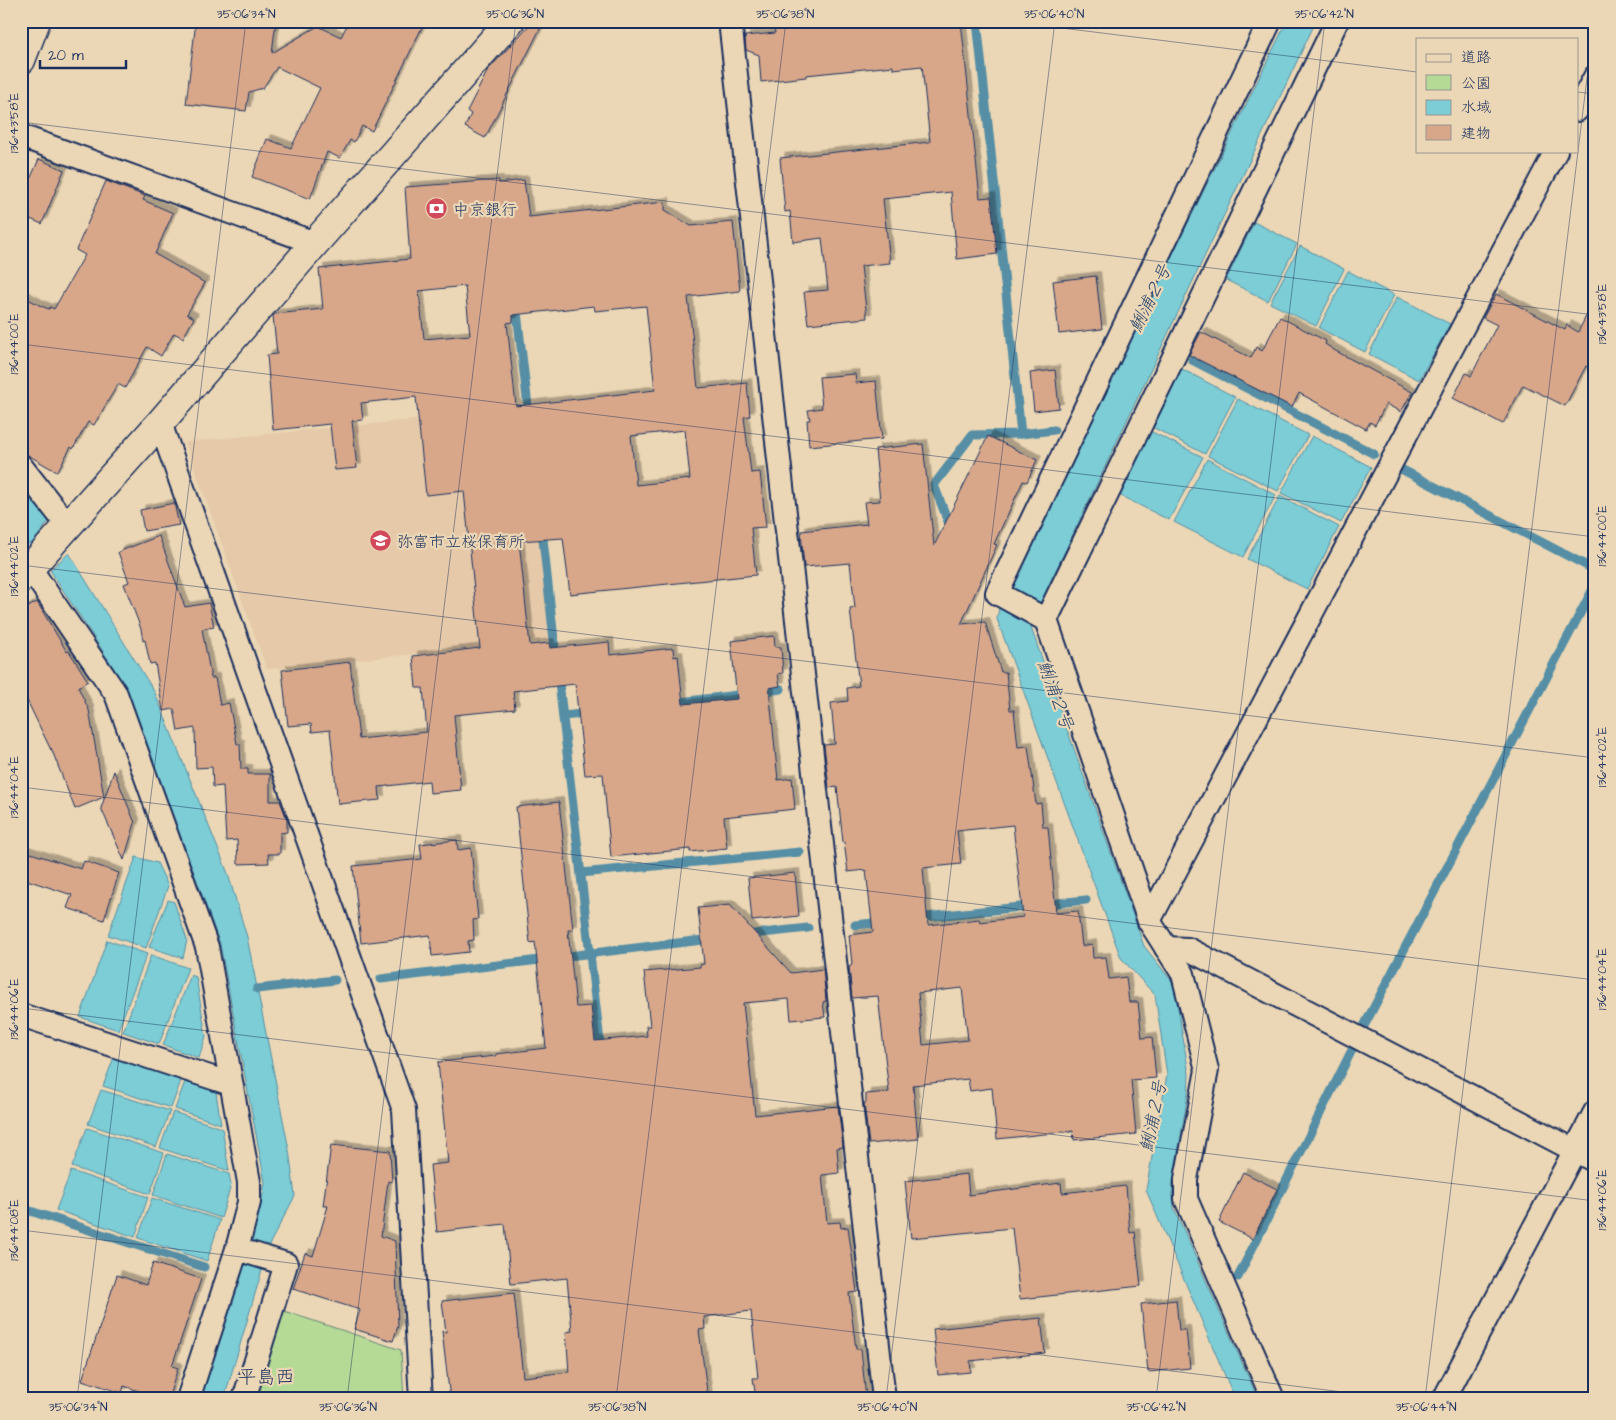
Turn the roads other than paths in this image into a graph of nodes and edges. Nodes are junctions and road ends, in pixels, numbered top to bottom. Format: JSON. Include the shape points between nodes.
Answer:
{"nodes":[{"id":1,"x":36,"y":21,"type":"edge"},
{"id":2,"x":510,"y":21,"type":"edge"},
{"id":3,"x":730,"y":21,"type":"edge"},
{"id":4,"x":1270,"y":21,"type":"edge"},
{"id":5,"x":1336,"y":21,"type":"edge"},
{"id":6,"x":21,"y":60,"type":"edge"},
{"id":7,"x":1595,"y":77,"type":"edge"},
{"id":8,"x":1578,"y":108,"type":"edge"},
{"id":9,"x":21,"y":136,"type":"edge"},
{"id":10,"x":1555,"y":152,"type":"edge"},
{"id":11,"x":314,"y":243,"type":"junction"},
{"id":12,"x":160,"y":423,"type":"junction"},
{"id":13,"x":21,"y":466,"type":"edge"},
{"id":14,"x":68,"y":526,"type":"junction"},
{"id":15,"x":26,"y":573,"type":"edge"},
{"id":16,"x":1046,"y":620,"type":"junction"},
{"id":17,"x":1149,"y":921,"type":"junction"},
{"id":18,"x":1166,"y":948,"type":"junction"},
{"id":19,"x":21,"y":1015,"type":"edge"},
{"id":20,"x":231,"y":1084,"type":"junction"},
{"id":21,"x":1595,"y":1112,"type":"edge"},
{"id":22,"x":1574,"y":1151,"type":"junction"},
{"id":23,"x":1595,"y":1161,"type":"edge"},
{"id":24,"x":237,"y":1249,"type":"junction"},
{"id":25,"x":188,"y":1399,"type":"edge"},
{"id":26,"x":244,"y":1399,"type":"edge"},
{"id":27,"x":421,"y":1399,"type":"edge"},
{"id":28,"x":884,"y":1399,"type":"edge"},
{"id":29,"x":1273,"y":1399,"type":"edge"},
{"id":30,"x":1444,"y":1399,"type":"edge"}],
"edges":[{"from":1,"to":6,"type":"street"},
{"from":2,"to":11,"type":"street"},
{"from":3,"to":28,"type":"street"},
{"from":4,"to":16,"type":"street","via":[[997,593]]},
{"from":5,"to":16,"type":"street"},
{"from":7,"to":8,"type":"street"},
{"from":9,"to":11,"type":"street"},
{"from":10,"to":17,"type":"street"},
{"from":11,"to":12,"type":"street"},
{"from":12,"to":14,"type":"street"},
{"from":12,"to":27,"type":"street","via":[[404,1110]]},
{"from":13,"to":14,"type":"street"},
{"from":14,"to":15,"type":"street"},
{"from":15,"to":20,"type":"street","via":[[116,694],[207,947]]},
{"from":16,"to":17,"type":"street"},
{"from":17,"to":18,"type":"street"},
{"from":18,"to":22,"type":"street","via":[[1188,949]]},
{"from":18,"to":29,"type":"street","via":[[1183,974],[1207,1070],[1186,1179],[1186,1199]]},
{"from":19,"to":20,"type":"street"},
{"from":20,"to":24,"type":"street","via":[[249,1182],[249,1202]]},
{"from":21,"to":22,"type":"street"},
{"from":22,"to":23,"type":"street"},
{"from":22,"to":30,"type":"street"},
{"from":24,"to":25,"type":"street"},
{"from":24,"to":26,"type":"street","via":[[286,1264]]}]}
